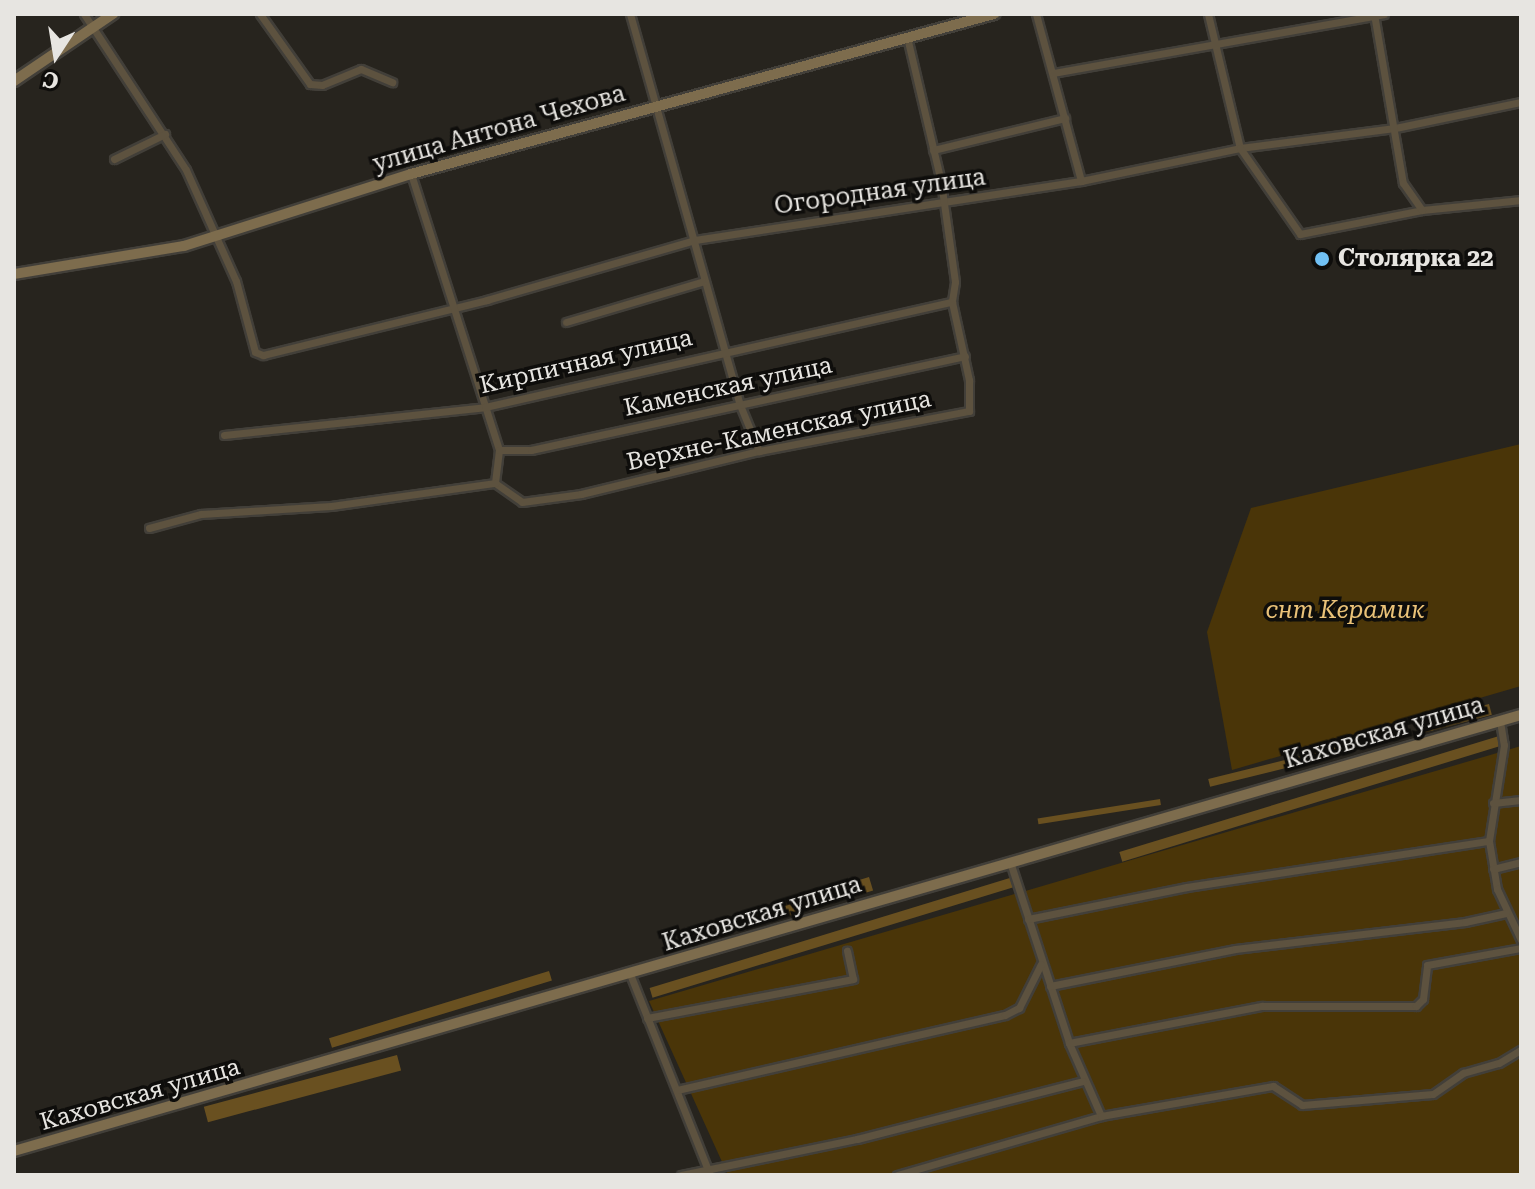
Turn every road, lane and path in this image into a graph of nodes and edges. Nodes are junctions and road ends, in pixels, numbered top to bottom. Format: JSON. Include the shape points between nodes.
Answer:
{"nodes":[{"id":1,"x":84,"y":14,"type":"edge"},
{"id":2,"x":113,"y":14,"type":"edge"},
{"id":3,"x":260,"y":14,"type":"edge"},
{"id":4,"x":630,"y":14,"type":"edge"},
{"id":5,"x":994,"y":14,"type":"edge"},
{"id":6,"x":1036,"y":14,"type":"edge"},
{"id":7,"x":1208,"y":14,"type":"edge"},
{"id":8,"x":1384,"y":14,"type":"edge"},
{"id":9,"x":1374,"y":15,"type":"edge"},
{"id":10,"x":94,"y":27,"type":"junction"},
{"id":11,"x":907,"y":37,"type":"junction"},
{"id":12,"x":1213,"y":43,"type":"junction"},
{"id":13,"x":1053,"y":73,"type":"junction"},
{"id":14,"x":14,"y":81,"type":"edge"},
{"id":15,"x":392,"y":82,"type":"dead end"},
{"id":16,"x":1521,"y":102,"type":"edge"},
{"id":17,"x":659,"y":105,"type":"junction"},
{"id":18,"x":1065,"y":118,"type":"junction"},
{"id":19,"x":1395,"y":128,"type":"junction"},
{"id":20,"x":165,"y":134,"type":"junction"},
{"id":21,"x":1240,"y":148,"type":"junction"},
{"id":22,"x":933,"y":150,"type":"junction"},
{"id":23,"x":114,"y":159,"type":"dead end"},
{"id":24,"x":411,"y":174,"type":"junction"},
{"id":25,"x":1081,"y":181,"type":"junction"},
{"id":26,"x":1521,"y":200,"type":"edge"},
{"id":27,"x":943,"y":204,"type":"junction"},
{"id":28,"x":1422,"y":210,"type":"junction"},
{"id":29,"x":215,"y":236,"type":"junction"},
{"id":30,"x":695,"y":240,"type":"junction"},
{"id":31,"x":14,"y":274,"type":"edge"},
{"id":32,"x":704,"y":281,"type":"junction"},
{"id":33,"x":952,"y":302,"type":"junction"},
{"id":34,"x":451,"y":306,"type":"junction"},
{"id":35,"x":566,"y":322,"type":"dead end"},
{"id":36,"x":724,"y":352,"type":"junction"},
{"id":37,"x":965,"y":356,"type":"junction"},
{"id":38,"x":740,"y":405,"type":"junction"},
{"id":39,"x":485,"y":407,"type":"junction"},
{"id":40,"x":224,"y":435,"type":"dead end"},
{"id":41,"x":499,"y":450,"type":"junction"},
{"id":42,"x":759,"y":451,"type":"junction"},
{"id":43,"x":495,"y":483,"type":"junction"},
{"id":44,"x":149,"y":528,"type":"dead end"},
{"id":45,"x":1521,"y":715,"type":"edge"},
{"id":46,"x":1500,"y":721,"type":"junction"},
{"id":47,"x":1521,"y":800,"type":"edge"},
{"id":48,"x":1493,"y":803,"type":"junction"},
{"id":49,"x":1489,"y":841,"type":"junction"},
{"id":50,"x":1009,"y":860,"type":"junction"},
{"id":51,"x":1521,"y":862,"type":"edge"},
{"id":52,"x":1493,"y":869,"type":"junction"},
{"id":53,"x":1506,"y":913,"type":"junction"},
{"id":54,"x":1028,"y":919,"type":"junction"},
{"id":55,"x":1521,"y":940,"type":"edge"},
{"id":56,"x":1521,"y":948,"type":"edge"},
{"id":57,"x":847,"y":951,"type":"dead end"},
{"id":58,"x":1041,"y":964,"type":"junction"},
{"id":59,"x":630,"y":974,"type":"junction"},
{"id":60,"x":1050,"y":986,"type":"junction"},
{"id":61,"x":647,"y":1018,"type":"junction"},
{"id":62,"x":1069,"y":1043,"type":"junction"},
{"id":63,"x":1521,"y":1050,"type":"edge"},
{"id":64,"x":1083,"y":1081,"type":"junction"},
{"id":65,"x":677,"y":1090,"type":"junction"},
{"id":66,"x":1101,"y":1116,"type":"junction"},
{"id":67,"x":14,"y":1151,"type":"edge"},
{"id":68,"x":709,"y":1171,"type":"edge"},
{"id":69,"x":681,"y":1175,"type":"edge"},
{"id":70,"x":897,"y":1175,"type":"edge"}],
"edges":[{"from":1,"to":10,"type":"street"},
{"from":2,"to":10,"type":"main road"},
{"from":3,"to":15,"type":"street","via":[[313,85],[361,69]]},
{"from":4,"to":17,"type":"street"},
{"from":5,"to":11,"type":"main road","name":"улица Антона Чехова"},
{"from":6,"to":13,"type":"street"},
{"from":7,"to":12,"type":"street"},
{"from":8,"to":9,"type":"street"},
{"from":9,"to":12,"type":"street"},
{"from":9,"to":19,"type":"street"},
{"from":10,"to":14,"type":"main road"},
{"from":10,"to":20,"type":"street"},
{"from":11,"to":17,"type":"main road","name":"улица Антона Чехова"},
{"from":11,"to":22,"type":"street","name":"Верхне-Каменская улица"},
{"from":12,"to":13,"type":"street"},
{"from":12,"to":21,"type":"street"},
{"from":13,"to":18,"type":"street"},
{"from":16,"to":19,"type":"street","name":"Огородная улица"},
{"from":17,"to":24,"type":"main road","name":"улица Антона Чехова"},
{"from":17,"to":30,"type":"street"},
{"from":18,"to":22,"type":"street","name":"Огородная улица"},
{"from":18,"to":25,"type":"street"},
{"from":19,"to":21,"type":"street","name":"Огородная улица"},
{"from":19,"to":28,"type":"street","via":[[1405,190]]},
{"from":20,"to":23,"type":"street"},
{"from":20,"to":29,"type":"street"},
{"from":21,"to":25,"type":"street","name":"Огородная улица"},
{"from":21,"to":28,"type":"street","via":[[1300,234]]},
{"from":22,"to":27,"type":"street","name":"Верхне-Каменская улица"},
{"from":24,"to":29,"type":"main road","name":"улица Антона Чехова"},
{"from":24,"to":34,"type":"street"},
{"from":25,"to":27,"type":"street","name":"Огородная улица"},
{"from":26,"to":28,"type":"street"},
{"from":27,"to":30,"type":"street","name":"Огородная улица"},
{"from":27,"to":33,"type":"street","name":"Верхне-Каменская улица","via":[[955,282]]},
{"from":29,"to":31,"type":"main road","name":"улица Антона Чехова","via":[[140,255]]},
{"from":29,"to":34,"type":"street","name":"Огородная улица","via":[[239,287],[255,349],[271,354]]},
{"from":30,"to":32,"type":"street"},
{"from":30,"to":34,"type":"street","name":"Огородная улица"},
{"from":32,"to":35,"type":"street"},
{"from":32,"to":36,"type":"street"},
{"from":33,"to":36,"type":"street","name":"Кирпичная улица"},
{"from":33,"to":37,"type":"street","name":"Верхне-Каменская улица"},
{"from":34,"to":39,"type":"street"},
{"from":36,"to":38,"type":"street"},
{"from":36,"to":39,"type":"street","name":"Кирпичная улица"},
{"from":37,"to":38,"type":"street","name":"Каменская улица"},
{"from":37,"to":42,"type":"street","name":"Верхне-Каменская улица","via":[[969,411]]},
{"from":38,"to":41,"type":"street","name":"Каменская улица","via":[[531,450]]},
{"from":38,"to":42,"type":"street"},
{"from":39,"to":40,"type":"street","name":"Кирпичная улица"},
{"from":39,"to":41,"type":"street"},
{"from":41,"to":43,"type":"street"},
{"from":42,"to":43,"type":"street","name":"Верхне-Каменская улица","via":[[534,501],[513,500]]},
{"from":43,"to":44,"type":"street","via":[[333,506],[201,514]]},
{"from":45,"to":46,"type":"main road","name":"Каховская улица"},
{"from":46,"to":48,"type":"street","via":[[1504,745]]},
{"from":46,"to":50,"type":"main road","name":"Каховская улица"},
{"from":47,"to":48,"type":"street"},
{"from":48,"to":49,"type":"street"},
{"from":49,"to":52,"type":"street"},
{"from":49,"to":54,"type":"street","via":[[1187,887]]},
{"from":50,"to":54,"type":"street"},
{"from":50,"to":59,"type":"main road","name":"Каховская улица"},
{"from":51,"to":52,"type":"street"},
{"from":52,"to":53,"type":"street"},
{"from":53,"to":55,"type":"street"},
{"from":53,"to":60,"type":"street","via":[[1235,949]]},
{"from":54,"to":58,"type":"street"},
{"from":56,"to":62,"type":"street","via":[[1427,965],[1423,999],[1416,1006],[1262,1006]]},
{"from":57,"to":61,"type":"street","via":[[853,979]]},
{"from":58,"to":60,"type":"street"},
{"from":58,"to":65,"type":"street","via":[[1019,1008],[1005,1015]]},
{"from":59,"to":61,"type":"street"},
{"from":59,"to":67,"type":"main road","name":"Каховская улица"},
{"from":60,"to":62,"type":"street"},
{"from":61,"to":65,"type":"street"},
{"from":62,"to":64,"type":"street"},
{"from":63,"to":66,"type":"street","via":[[1463,1073],[1433,1094],[1302,1105],[1273,1086]]},
{"from":64,"to":66,"type":"street"},
{"from":64,"to":68,"type":"street"},
{"from":65,"to":68,"type":"street"},
{"from":66,"to":70,"type":"street"},
{"from":68,"to":69,"type":"street"}]}
